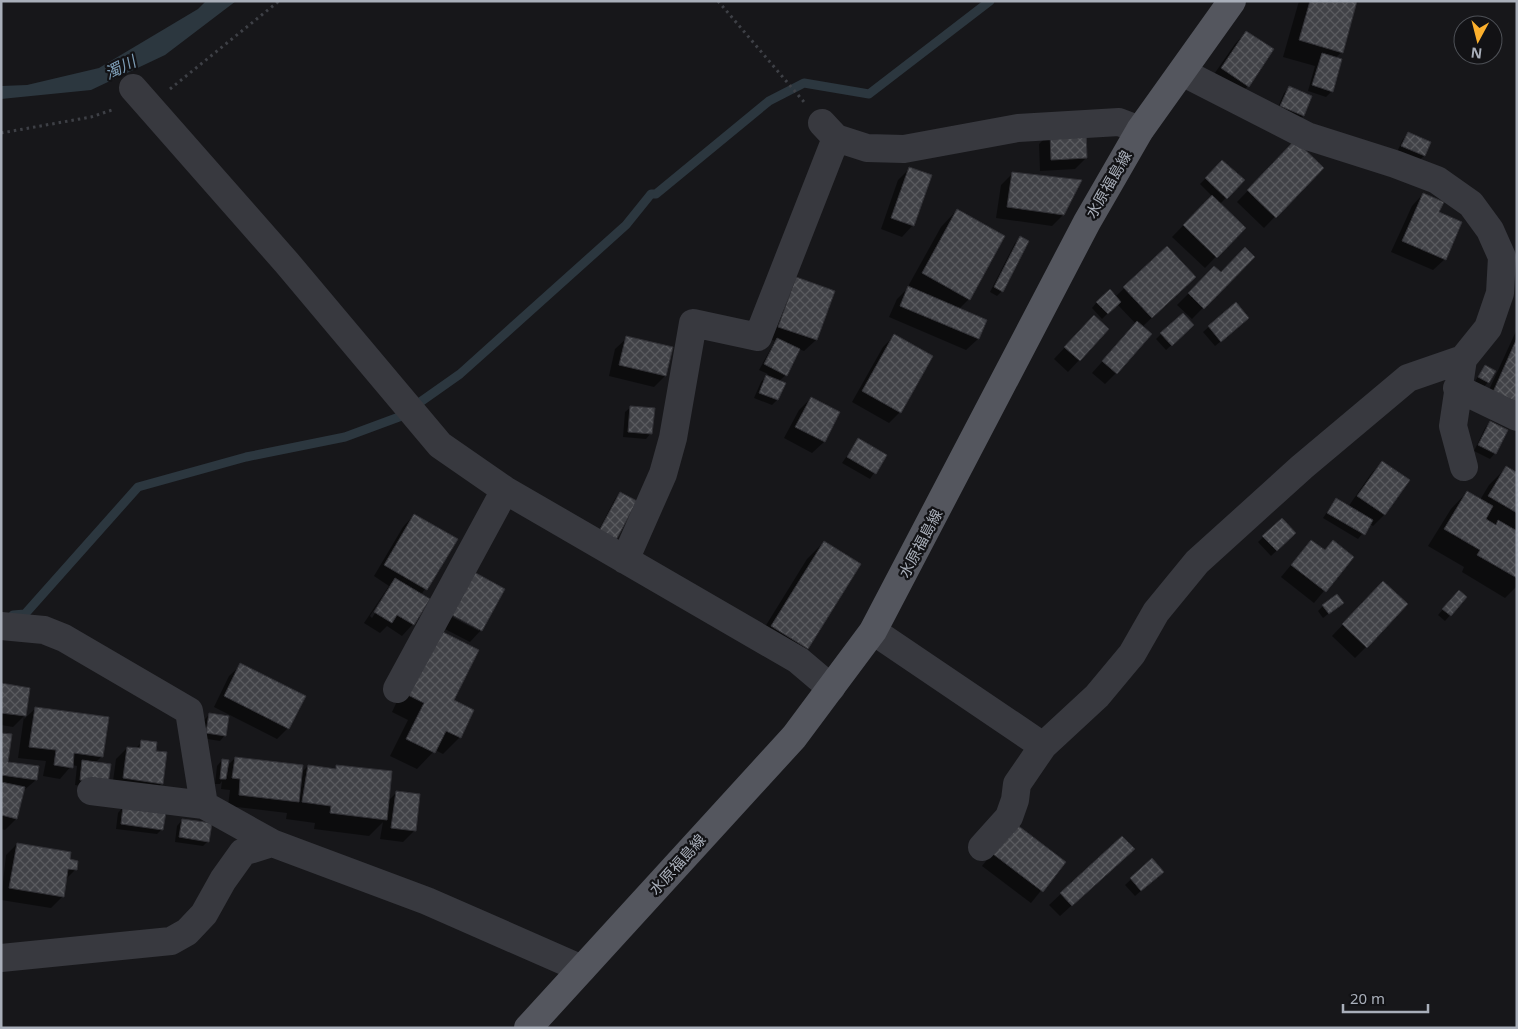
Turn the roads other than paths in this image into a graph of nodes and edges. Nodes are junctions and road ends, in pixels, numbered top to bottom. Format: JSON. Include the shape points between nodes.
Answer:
{"nodes":[{"id":1,"x":1232,"y":1,"type":"edge"},
{"id":2,"x":1182,"y":72,"type":"junction"},
{"id":3,"x":133,"y":88,"type":"dead end"},
{"id":4,"x":1140,"y":130,"type":"junction"},
{"id":5,"x":1509,"y":294,"type":"edge"},
{"id":6,"x":1462,"y":359,"type":"junction"},
{"id":7,"x":1457,"y":388,"type":"junction"},
{"id":8,"x":1517,"y":417,"type":"edge"},
{"id":9,"x":1464,"y":466,"type":"dead end"},
{"id":10,"x":506,"y":490,"type":"junction"},
{"id":11,"x":625,"y":560,"type":"junction"},
{"id":12,"x":1,"y":626,"type":"edge"},
{"id":13,"x":873,"y":631,"type":"junction"},
{"id":14,"x":831,"y":688,"type":"junction"},
{"id":15,"x":397,"y":689,"type":"dead end"},
{"id":16,"x":1043,"y":746,"type":"junction"},
{"id":17,"x":91,"y":791,"type":"dead end"},
{"id":18,"x":204,"y":805,"type":"junction"},
{"id":19,"x":272,"y":843,"type":"junction"},
{"id":20,"x":982,"y":847,"type":"dead end"},
{"id":21,"x":1,"y":958,"type":"edge"},
{"id":22,"x":582,"y":968,"type":"junction"},
{"id":23,"x":528,"y":1028,"type":"edge"}],
"edges":[{"from":1,"to":2,"type":"main road","name":"水原福島線"},
{"from":2,"to":4,"type":"main road","name":"水原福島線"},
{"from":2,"to":5,"type":"street","via":[[1307,136],[1437,180],[1471,204],[1490,230],[1502,257]]},
{"from":3,"to":10,"type":"street","via":[[286,262],[440,445]]},
{"from":4,"to":11,"type":"street","via":[[1119,122],[1018,128],[904,148],[867,148],[829,131],[758,337],[693,323],[674,438],[663,474]]},
{"from":4,"to":13,"type":"main road","name":"水原福島線","via":[[1087,222]]},
{"from":5,"to":6,"type":"street","via":[[1488,328]]},
{"from":6,"to":7,"type":"street"},
{"from":6,"to":16,"type":"street","via":[[1408,378],[1196,562],[1156,612],[1132,654],[1097,696]]},
{"from":7,"to":8,"type":"street"},
{"from":7,"to":9,"type":"street","via":[[1452,426]]},
{"from":10,"to":11,"type":"street"},
{"from":10,"to":15,"type":"street"},
{"from":11,"to":14,"type":"street","via":[[798,660]]},
{"from":12,"to":18,"type":"street","via":[[44,630],[64,638],[189,711]]},
{"from":13,"to":14,"type":"main road","name":"水原福島線"},
{"from":13,"to":16,"type":"street"},
{"from":14,"to":22,"type":"main road","name":"水原福島線","via":[[794,737]]},
{"from":16,"to":20,"type":"street","via":[[1017,784],[1009,817]]},
{"from":17,"to":18,"type":"street"},
{"from":18,"to":19,"type":"street"},
{"from":19,"to":21,"type":"street","via":[[243,852],[204,914],[186,932],[171,941]]},
{"from":19,"to":22,"type":"street","via":[[427,901]]},
{"from":22,"to":23,"type":"main road","name":"水原福島線"}]}
